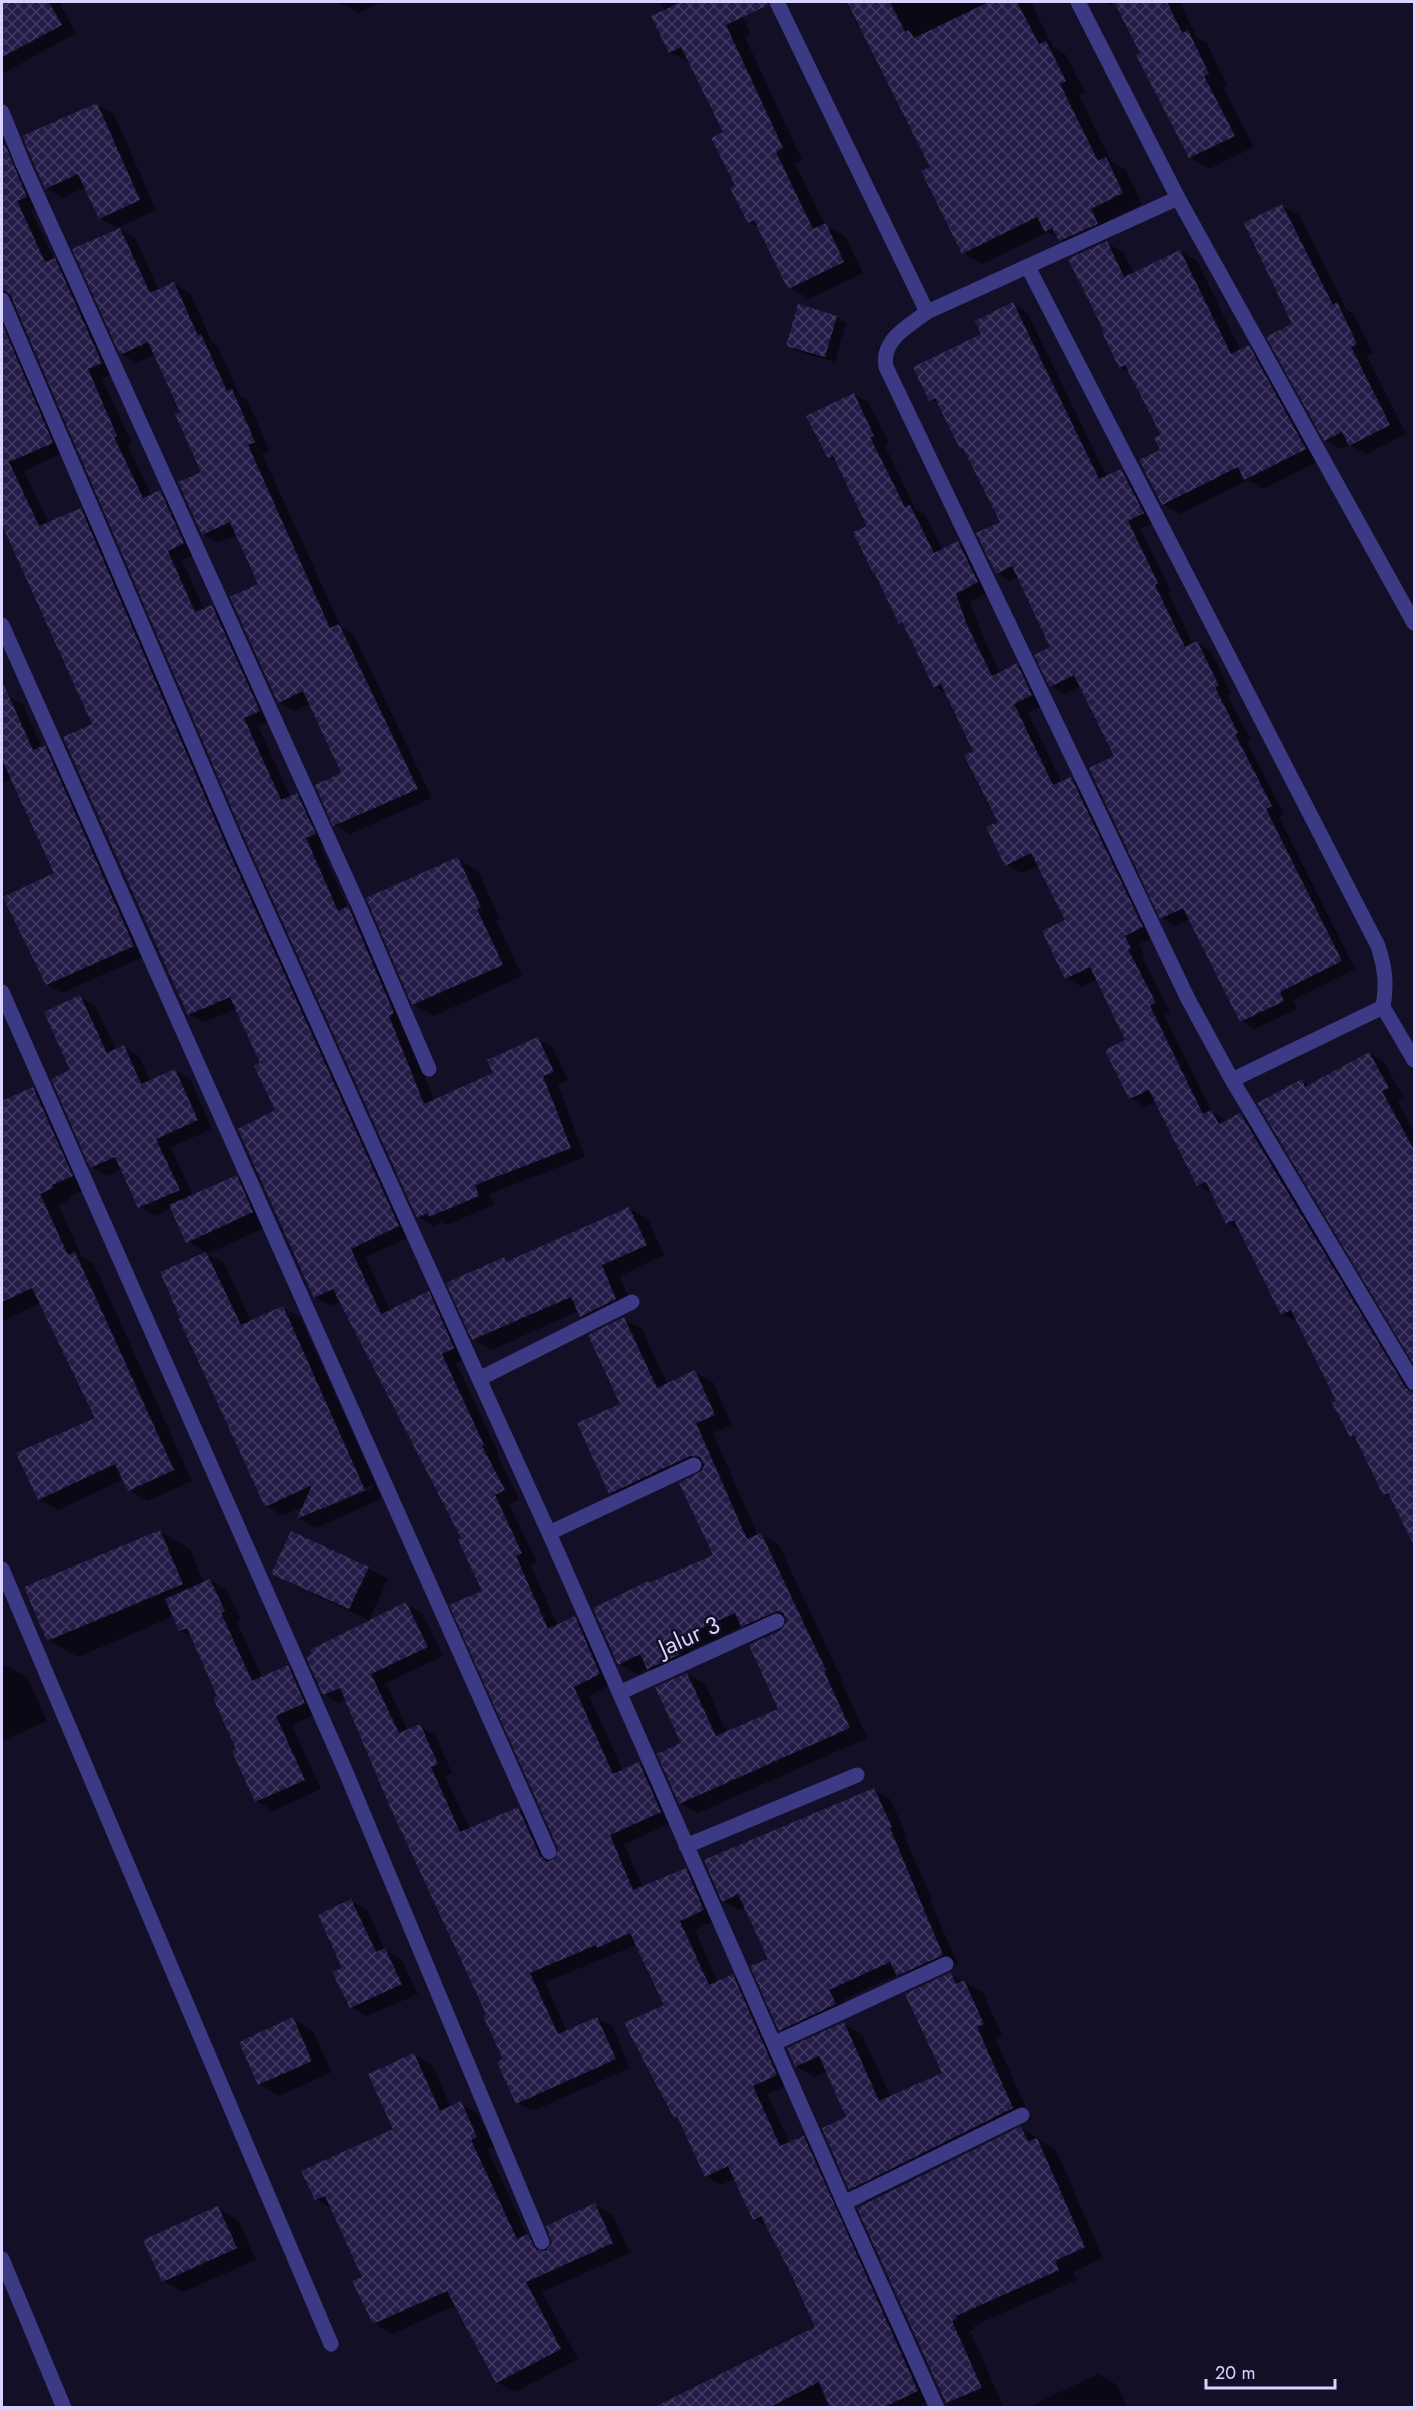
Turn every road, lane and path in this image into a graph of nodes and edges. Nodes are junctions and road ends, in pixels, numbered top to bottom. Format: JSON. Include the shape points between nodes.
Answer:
{"nodes":[{"id":1,"x":777,"y":2,"type":"edge"},
{"id":2,"x":1078,"y":2,"type":"edge"},
{"id":3,"x":2,"y":112,"type":"edge"},
{"id":4,"x":1178,"y":198,"type":"junction"},
{"id":5,"x":1028,"y":267,"type":"junction"},
{"id":6,"x":2,"y":300,"type":"edge"},
{"id":7,"x":927,"y":312,"type":"junction"},
{"id":8,"x":1414,"y":623,"type":"edge"},
{"id":9,"x":2,"y":625,"type":"edge"},
{"id":10,"x":2,"y":992,"type":"edge"},
{"id":11,"x":1383,"y":1007,"type":"junction"},
{"id":12,"x":1414,"y":1060,"type":"edge"},
{"id":13,"x":429,"y":1070,"type":"dead end"},
{"id":14,"x":1232,"y":1080,"type":"junction"},
{"id":15,"x":632,"y":1302,"type":"dead end"},
{"id":16,"x":479,"y":1378,"type":"junction"},
{"id":17,"x":1414,"y":1383,"type":"edge"},
{"id":18,"x":694,"y":1465,"type":"dead end"},
{"id":19,"x":549,"y":1533,"type":"junction"},
{"id":20,"x":2,"y":1569,"type":"edge"},
{"id":21,"x":777,"y":1621,"type":"dead end"},
{"id":22,"x":619,"y":1693,"type":"junction"},
{"id":23,"x":857,"y":1775,"type":"dead end"},
{"id":24,"x":686,"y":1846,"type":"junction"},
{"id":25,"x":549,"y":1852,"type":"dead end"},
{"id":26,"x":946,"y":1964,"type":"dead end"},
{"id":27,"x":775,"y":2043,"type":"junction"},
{"id":28,"x":1022,"y":2115,"type":"dead end"},
{"id":29,"x":843,"y":2203,"type":"junction"},
{"id":30,"x":542,"y":2242,"type":"dead end"},
{"id":31,"x":2,"y":2259,"type":"edge"},
{"id":32,"x":331,"y":2344,"type":"dead end"},
{"id":33,"x":64,"y":2408,"type":"edge"},
{"id":34,"x":937,"y":2408,"type":"edge"}],
"edges":[{"from":1,"to":7,"type":"street"},
{"from":2,"to":4,"type":"street"},
{"from":3,"to":13,"type":"street"},
{"from":4,"to":5,"type":"street"},
{"from":4,"to":8,"type":"street"},
{"from":5,"to":7,"type":"street"},
{"from":5,"to":11,"type":"street","via":[[1378,946],[1386,978]]},
{"from":6,"to":16,"type":"street","via":[[235,841]]},
{"from":7,"to":14,"type":"street","via":[[893,337],[884,355],[886,367],[1188,999]]},
{"from":9,"to":25,"type":"street"},
{"from":10,"to":30,"type":"street","via":[[340,1760]]},
{"from":11,"to":12,"type":"street"},
{"from":11,"to":14,"type":"street"},
{"from":14,"to":17,"type":"street"},
{"from":15,"to":16,"type":"street"},
{"from":16,"to":19,"type":"street"},
{"from":18,"to":19,"type":"street"},
{"from":19,"to":22,"type":"street"},
{"from":20,"to":32,"type":"street"},
{"from":21,"to":22,"type":"street","name":"Jalur 3"},
{"from":22,"to":24,"type":"street"},
{"from":23,"to":24,"type":"street"},
{"from":24,"to":27,"type":"street"},
{"from":26,"to":27,"type":"street"},
{"from":27,"to":29,"type":"street"},
{"from":28,"to":29,"type":"street"},
{"from":29,"to":34,"type":"street"},
{"from":31,"to":33,"type":"street"}]}
